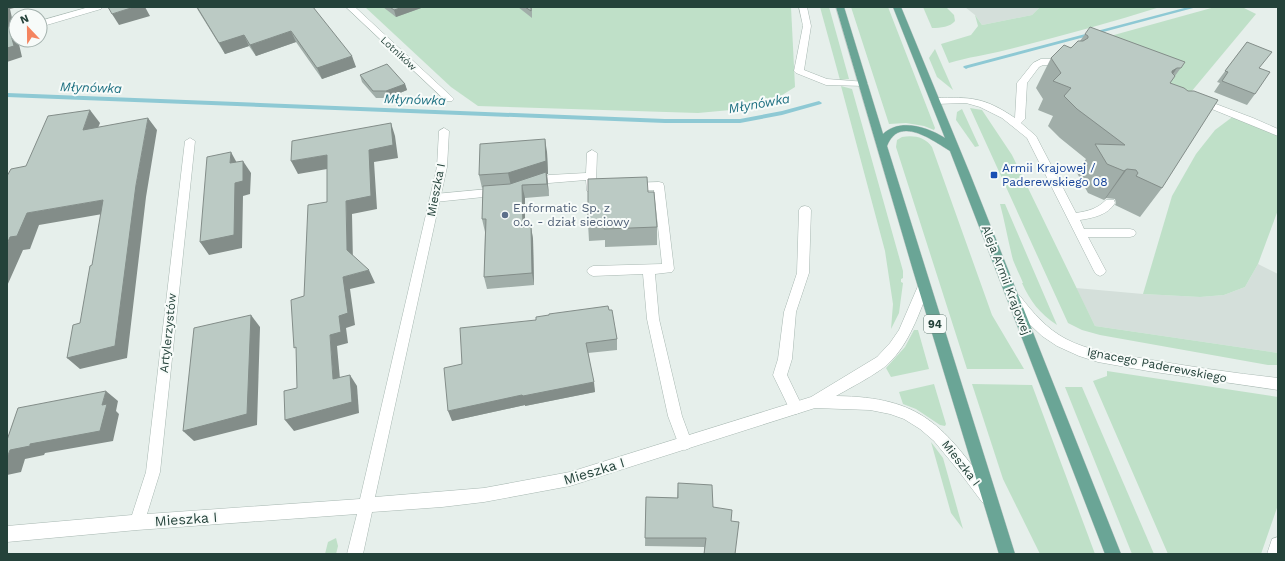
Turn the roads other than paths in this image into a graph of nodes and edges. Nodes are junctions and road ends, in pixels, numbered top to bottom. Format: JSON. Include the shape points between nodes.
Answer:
{"nodes":[{"id":1,"x":98,"y":7,"type":"edge"},
{"id":2,"x":350,"y":7,"type":"edge"},
{"id":3,"x":803,"y":7,"type":"edge"},
{"id":4,"x":840,"y":7,"type":"edge"},
{"id":5,"x":897,"y":7,"type":"edge"},
{"id":6,"x":48,"y":22,"type":"edge"},
{"id":7,"x":1066,"y":66,"type":"edge"},
{"id":8,"x":863,"y":84,"type":"junction"},
{"id":9,"x":449,"y":98,"type":"dead end"},
{"id":10,"x":935,"y":101,"type":"junction"},
{"id":11,"x":1192,"y":104,"type":"edge"},
{"id":12,"x":1015,"y":122,"type":"junction"},
{"id":13,"x":444,"y":131,"type":"dead end"},
{"id":14,"x":1278,"y":133,"type":"edge"},
{"id":15,"x":190,"y":141,"type":"dead end"},
{"id":16,"x":882,"y":146,"type":"junction"},
{"id":17,"x":954,"y":148,"type":"junction"},
{"id":18,"x":592,"y":153,"type":"dead end"},
{"id":19,"x":591,"y":176,"type":"junction"},
{"id":20,"x":435,"y":198,"type":"junction"},
{"id":21,"x":1110,"y":203,"type":"dead end"},
{"id":22,"x":805,"y":210,"type":"dead end"},
{"id":23,"x":1072,"y":217,"type":"junction"},
{"id":24,"x":1080,"y":233,"type":"junction"},
{"id":25,"x":1130,"y":233,"type":"dead end"},
{"id":26,"x":649,"y":270,"type":"junction"},
{"id":27,"x":593,"y":271,"type":"dead end"},
{"id":28,"x":1100,"y":271,"type":"dead end"},
{"id":29,"x":924,"y":286,"type":"junction"},
{"id":30,"x":1011,"y":293,"type":"junction"},
{"id":31,"x":1278,"y":384,"type":"edge"},
{"id":32,"x":815,"y":402,"type":"junction"},
{"id":33,"x":796,"y":408,"type":"junction"},
{"id":34,"x":685,"y":443,"type":"junction"},
{"id":35,"x":990,"y":502,"type":"junction"},
{"id":36,"x":366,"y":507,"type":"junction"},
{"id":37,"x":136,"y":522,"type":"junction"},
{"id":38,"x":7,"y":534,"type":"edge"},
{"id":39,"x":1278,"y":545,"type":"edge"},
{"id":40,"x":355,"y":554,"type":"edge"},
{"id":41,"x":1007,"y":554,"type":"edge"},
{"id":42,"x":1113,"y":554,"type":"edge"},
{"id":43,"x":1275,"y":554,"type":"edge"}],
"edges":[{"from":1,"to":6,"type":"street"},
{"from":2,"to":9,"type":"street","name":"Lotników"},
{"from":3,"to":8,"type":"street","via":[[807,26],[799,70],[826,82]]},
{"from":4,"to":8,"type":"main road","number":"94"},
{"from":5,"to":10,"type":"main road","name":"Aleja Armii Krajowej"},
{"from":7,"to":12,"type":"street","via":[[1051,62],[1036,65],[1022,83],[1020,119]]},
{"from":8,"to":16,"type":"main road","number":"94"},
{"from":10,"to":12,"type":"street","via":[[975,102]]},
{"from":10,"to":17,"type":"main road","name":"Aleja Armii Krajowej"},
{"from":11,"to":14,"type":"street","via":[[1201,100]]},
{"from":12,"to":23,"type":"street","via":[[1031,136]]},
{"from":13,"to":20,"type":"street","name":"Mieszka I","via":[[442,167]]},
{"from":15,"to":37,"type":"street","name":"Artylerzystów","via":[[153,472]]},
{"from":16,"to":17,"type":"main road","via":[[893,131],[910,129],[937,136]]},
{"from":16,"to":29,"type":"main road","number":"94"},
{"from":17,"to":30,"type":"main road","name":"Aleja Armii Krajowej"},
{"from":18,"to":19,"type":"street"},
{"from":19,"to":20,"type":"street","via":[[549,179],[516,190]]},
{"from":19,"to":26,"type":"street","via":[[591,188],[659,186],[668,269]]},
{"from":20,"to":36,"type":"street","name":"Mieszka I"},
{"from":21,"to":23,"type":"street","via":[[1096,214]]},
{"from":22,"to":33,"type":"street","via":[[803,273],[790,312],[785,359],[780,375]]},
{"from":23,"to":24,"type":"street"},
{"from":24,"to":25,"type":"street"},
{"from":24,"to":28,"type":"street"},
{"from":26,"to":27,"type":"street"},
{"from":26,"to":34,"type":"street","via":[[653,319]]},
{"from":29,"to":32,"type":"street","name":"Mieszka I","via":[[904,333],[882,361]]},
{"from":29,"to":35,"type":"main road","number":"94"},
{"from":30,"to":31,"type":"street","name":"Ignacego Paderewskiego","via":[[1030,320],[1055,339],[1071,347],[1098,356],[1239,380]]},
{"from":30,"to":42,"type":"main road","name":"Aleja Armii Krajowej"},
{"from":32,"to":33,"type":"street","name":"Mieszka I"},
{"from":32,"to":35,"type":"street","name":"Mieszka I","via":[[870,404],[900,410],[916,418],[946,443]]},
{"from":33,"to":34,"type":"street","name":"Mieszka I"},
{"from":34,"to":36,"type":"street","name":"Mieszka I","via":[[570,479],[542,485],[484,495]]},
{"from":35,"to":41,"type":"main road","number":"94"},
{"from":36,"to":37,"type":"street","name":"Mieszka I"},
{"from":36,"to":40,"type":"street"},
{"from":37,"to":38,"type":"street","name":"Mieszka I"},
{"from":39,"to":43,"type":"street"}]}
